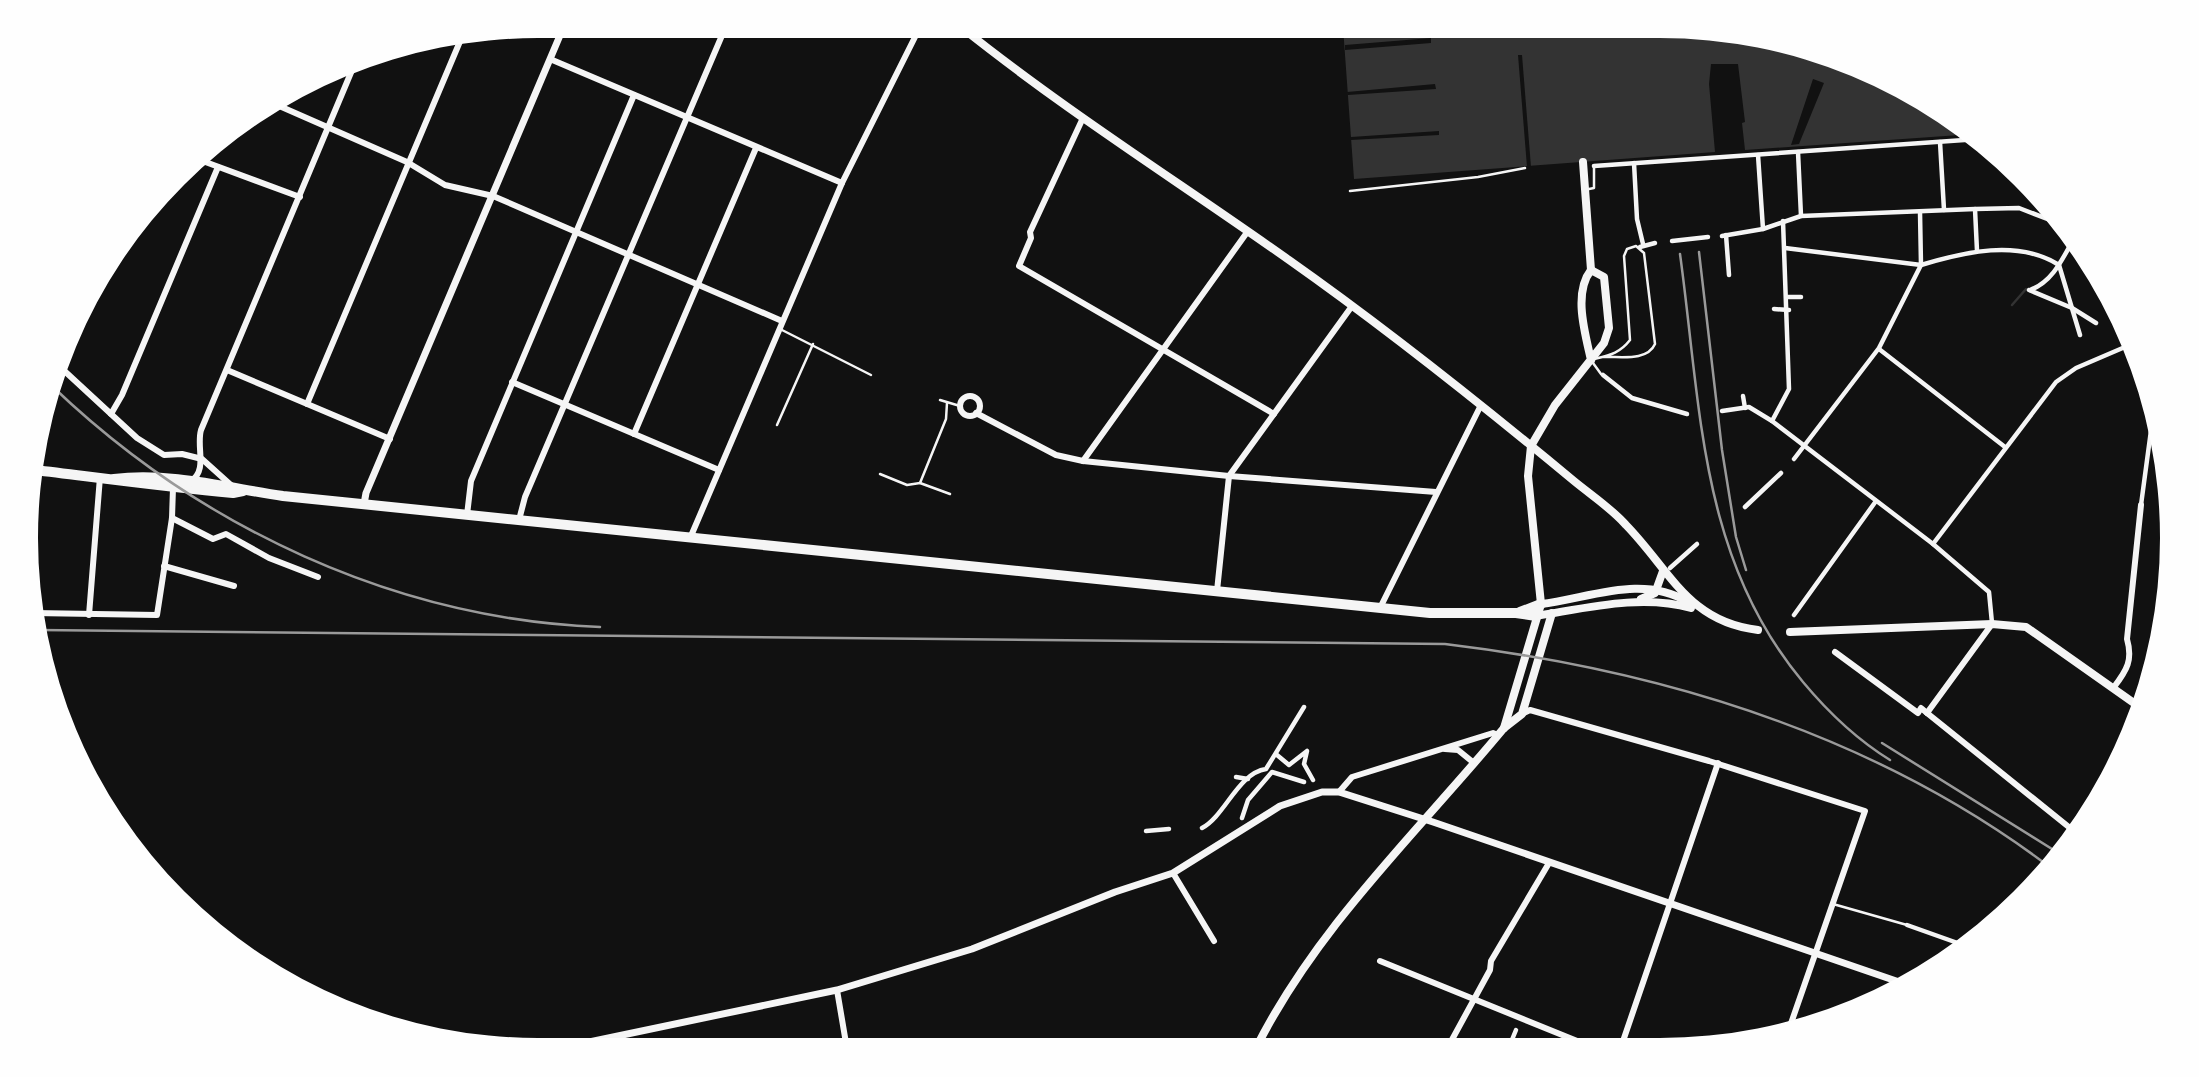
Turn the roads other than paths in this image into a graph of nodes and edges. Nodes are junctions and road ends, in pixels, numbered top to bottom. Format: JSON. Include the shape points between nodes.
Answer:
{"nodes":[{"id":1,"x":559,"y":38,"type":"edge"},
{"id":2,"x":721,"y":38,"type":"edge"},
{"id":3,"x":914,"y":38,"type":"edge"},
{"id":4,"x":975,"y":38,"type":"edge"},
{"id":5,"x":458,"y":45,"type":"edge"},
{"id":6,"x":550,"y":59,"type":"junction"},
{"id":7,"x":350,"y":76,"type":"edge"},
{"id":8,"x":634,"y":95,"type":"junction"},
{"id":9,"x":284,"y":108,"type":"edge"},
{"id":10,"x":687,"y":118,"type":"junction"},
{"id":11,"x":1082,"y":120,"type":"junction"},
{"id":12,"x":329,"y":127,"type":"junction"},
{"id":13,"x":1962,"y":140,"type":"edge"},
{"id":14,"x":1940,"y":142,"type":"junction"},
{"id":15,"x":756,"y":148,"type":"junction"},
{"id":16,"x":1797,"y":152,"type":"junction"},
{"id":17,"x":1758,"y":155,"type":"junction"},
{"id":18,"x":407,"y":162,"type":"junction"},
{"id":19,"x":1583,"y":162,"type":"dead end"},
{"id":20,"x":209,"y":163,"type":"edge"},
{"id":21,"x":1634,"y":163,"type":"junction"},
{"id":22,"x":1594,"y":166,"type":"joint"},
{"id":23,"x":218,"y":167,"type":"junction"},
{"id":24,"x":1525,"y":168,"type":"dead end"},
{"id":25,"x":842,"y":183,"type":"junction"},
{"id":26,"x":1586,"y":189,"type":"junction"},
{"id":27,"x":1350,"y":191,"type":"dead end"},
{"id":28,"x":493,"y":196,"type":"junction"},
{"id":29,"x":300,"y":197,"type":"junction"},
{"id":30,"x":1975,"y":208,"type":"junction"},
{"id":31,"x":1944,"y":210,"type":"junction"},
{"id":32,"x":1920,"y":212,"type":"junction"},
{"id":33,"x":1801,"y":216,"type":"junction"},
{"id":34,"x":2043,"y":217,"type":"edge"},
{"id":35,"x":1783,"y":221,"type":"junction"},
{"id":36,"x":1763,"y":229,"type":"junction"},
{"id":37,"x":575,"y":231,"type":"junction"},
{"id":38,"x":1248,"y":231,"type":"junction"},
{"id":39,"x":1709,"y":237,"type":"dead end"},
{"id":40,"x":1672,"y":241,"type":"dead end"},
{"id":41,"x":1655,"y":243,"type":"dead end"},
{"id":42,"x":1642,"y":246,"type":"junction"},
{"id":43,"x":1785,"y":248,"type":"junction"},
{"id":44,"x":2068,"y":249,"type":"edge"},
{"id":45,"x":1977,"y":251,"type":"junction"},
{"id":46,"x":628,"y":255,"type":"junction"},
{"id":47,"x":1921,"y":265,"type":"junction"},
{"id":48,"x":2059,"y":265,"type":"junction"},
{"id":49,"x":1591,"y":270,"type":"junction"},
{"id":50,"x":1729,"y":275,"type":"dead end"},
{"id":51,"x":698,"y":284,"type":"junction"},
{"id":52,"x":1788,"y":297,"type":"junction"},
{"id":53,"x":1801,"y":297,"type":"dead end"},
{"id":54,"x":1352,"y":306,"type":"junction"},
{"id":55,"x":1774,"y":309,"type":"dead end"},
{"id":56,"x":2072,"y":309,"type":"junction"},
{"id":57,"x":1789,"y":310,"type":"junction"},
{"id":58,"x":782,"y":321,"type":"junction"},
{"id":59,"x":2095,"y":323,"type":"dead end"},
{"id":60,"x":779,"y":329,"type":"junction"},
{"id":61,"x":2080,"y":335,"type":"dead end"},
{"id":62,"x":813,"y":344,"type":"junction"},
{"id":63,"x":1879,"y":348,"type":"junction"},
{"id":64,"x":2122,"y":348,"type":"edge"},
{"id":65,"x":1163,"y":349,"type":"junction"},
{"id":66,"x":1603,"y":357,"type":"junction"},
{"id":67,"x":1591,"y":360,"type":"junction"},
{"id":68,"x":227,"y":370,"type":"junction"},
{"id":69,"x":67,"y":373,"type":"edge"},
{"id":70,"x":871,"y":375,"type":"dead end"},
{"id":71,"x":1603,"y":375,"type":"joint"},
{"id":72,"x":512,"y":382,"type":"junction"},
{"id":73,"x":1743,"y":396,"type":"dead end"},
{"id":74,"x":940,"y":400,"type":"dead end"},
{"id":75,"x":947,"y":403,"type":"junction"},
{"id":76,"x":307,"y":404,"type":"junction"},
{"id":77,"x":565,"y":404,"type":"junction"},
{"id":78,"x":1480,"y":405,"type":"junction"},
{"id":79,"x":960,"y":407,"type":"junction"},
{"id":80,"x":1745,"y":408,"type":"junction"},
{"id":81,"x":1722,"y":411,"type":"dead end"},
{"id":82,"x":976,"y":413,"type":"junction"},
{"id":83,"x":111,"y":414,"type":"junction"},
{"id":84,"x":1274,"y":414,"type":"junction"},
{"id":85,"x":1687,"y":414,"type":"dead end"},
{"id":86,"x":1772,"y":421,"type":"junction"},
{"id":87,"x":777,"y":425,"type":"dead end"},
{"id":88,"x":634,"y":434,"type":"junction"},
{"id":89,"x":2150,"y":437,"type":"edge"},
{"id":90,"x":390,"y":439,"type":"junction"},
{"id":91,"x":1806,"y":445,"type":"junction"},
{"id":92,"x":1531,"y":446,"type":"junction"},
{"id":93,"x":2005,"y":447,"type":"junction"},
{"id":94,"x":1794,"y":458,"type":"dead end"},
{"id":95,"x":202,"y":459,"type":"junction"},
{"id":96,"x":1083,"y":461,"type":"junction"},
{"id":97,"x":719,"y":470,"type":"junction"},
{"id":98,"x":43,"y":471,"type":"edge"},
{"id":99,"x":1780,"y":473,"type":"dead end"},
{"id":100,"x":880,"y":474,"type":"dead end"},
{"id":101,"x":1229,"y":476,"type":"junction"},
{"id":102,"x":100,"y":477,"type":"junction"},
{"id":103,"x":114,"y":479,"type":"junction"},
{"id":104,"x":188,"y":482,"type":"junction"},
{"id":105,"x":920,"y":483,"type":"junction"},
{"id":106,"x":232,"y":486,"type":"junction"},
{"id":107,"x":173,"y":488,"type":"junction"},
{"id":108,"x":245,"y":490,"type":"junction"},
{"id":109,"x":1436,"y":492,"type":"junction"},
{"id":110,"x":950,"y":494,"type":"dead end"},
{"id":111,"x":1876,"y":501,"type":"junction"},
{"id":112,"x":364,"y":504,"type":"junction"},
{"id":113,"x":2141,"y":505,"type":"joint"},
{"id":114,"x":1745,"y":507,"type":"dead end"},
{"id":115,"x":467,"y":515,"type":"junction"},
{"id":116,"x":172,"y":518,"type":"junction"},
{"id":117,"x":519,"y":520,"type":"junction"},
{"id":118,"x":691,"y":536,"type":"junction"},
{"id":119,"x":1697,"y":544,"type":"dead end"},
{"id":120,"x":1933,"y":544,"type":"junction"},
{"id":121,"x":164,"y":566,"type":"junction"},
{"id":122,"x":1666,"y":570,"type":"junction"},
{"id":123,"x":318,"y":577,"type":"dead end"},
{"id":124,"x":234,"y":586,"type":"dead end"},
{"id":125,"x":1658,"y":589,"type":"junction"},
{"id":126,"x":1217,"y":591,"type":"junction"},
{"id":127,"x":1634,"y":602,"type":"junction"},
{"id":128,"x":1541,"y":604,"type":"junction"},
{"id":129,"x":1380,"y":608,"type":"junction"},
{"id":130,"x":1701,"y":611,"type":"junction"},
{"id":131,"x":44,"y":613,"type":"edge"},
{"id":132,"x":1516,"y":613,"type":"junction"},
{"id":133,"x":1552,"y":613,"type":"junction"},
{"id":134,"x":89,"y":615,"type":"junction"},
{"id":135,"x":1794,"y":615,"type":"dead end"},
{"id":136,"x":1536,"y":616,"type":"junction"},
{"id":137,"x":1992,"y":624,"type":"junction"},
{"id":138,"x":1758,"y":630,"type":"dead end"},
{"id":139,"x":1790,"y":632,"type":"dead end"},
{"id":140,"x":1835,"y":652,"type":"dead end"},
{"id":141,"x":2114,"y":687,"type":"junction"},
{"id":142,"x":2133,"y":702,"type":"edge"},
{"id":143,"x":1304,"y":707,"type":"dead end"},
{"id":144,"x":1927,"y":713,"type":"junction"},
{"id":145,"x":1522,"y":714,"type":"junction"},
{"id":146,"x":1501,"y":731,"type":"junction"},
{"id":147,"x":1438,"y":749,"type":"junction"},
{"id":148,"x":1277,"y":755,"type":"junction"},
{"id":149,"x":1474,"y":763,"type":"junction"},
{"id":150,"x":1718,"y":763,"type":"junction"},
{"id":151,"x":1236,"y":777,"type":"dead end"},
{"id":152,"x":1250,"y":779,"type":"junction"},
{"id":153,"x":1313,"y":780,"type":"dead end"},
{"id":154,"x":1304,"y":782,"type":"dead end"},
{"id":155,"x":1339,"y":792,"type":"junction"},
{"id":156,"x":1242,"y":818,"type":"dead end"},
{"id":157,"x":1424,"y":819,"type":"junction"},
{"id":158,"x":2069,"y":826,"type":"edge"},
{"id":159,"x":1202,"y":828,"type":"dead end"},
{"id":160,"x":1169,"y":829,"type":"dead end"},
{"id":161,"x":1146,"y":831,"type":"dead end"},
{"id":162,"x":1549,"y":863,"type":"junction"},
{"id":163,"x":1173,"y":873,"type":"junction"},
{"id":164,"x":1669,"y":904,"type":"junction"},
{"id":165,"x":1833,"y":904,"type":"junction"},
{"id":166,"x":1907,"y":925,"type":"joint"},
{"id":167,"x":1214,"y":941,"type":"dead end"},
{"id":168,"x":1955,"y":942,"type":"edge"},
{"id":169,"x":1815,"y":955,"type":"junction"},
{"id":170,"x":1380,"y":961,"type":"dead end"},
{"id":171,"x":1894,"y":980,"type":"edge"},
{"id":172,"x":838,"y":990,"type":"junction"},
{"id":173,"x":1473,"y":999,"type":"junction"},
{"id":174,"x":1792,"y":1020,"type":"edge"},
{"id":175,"x":1516,"y":1030,"type":"dead end"},
{"id":176,"x":610,"y":1038,"type":"edge"},
{"id":177,"x":845,"y":1038,"type":"edge"},
{"id":178,"x":1262,"y":1038,"type":"edge"},
{"id":179,"x":1453,"y":1038,"type":"edge"},
{"id":180,"x":1513,"y":1038,"type":"edge"},
{"id":181,"x":1570,"y":1038,"type":"edge"},
{"id":182,"x":1624,"y":1038,"type":"edge"}],
"edges":[{"from":1,"to":6,"type":"street"},
{"from":2,"to":10,"type":"street"},
{"from":3,"to":25,"type":"street"},
{"from":4,"to":11,"type":"main road"},
{"from":5,"to":18,"type":"street"},
{"from":6,"to":8,"type":"street"},
{"from":6,"to":28,"type":"street"},
{"from":7,"to":12,"type":"street"},
{"from":8,"to":10,"type":"street"},
{"from":8,"to":37,"type":"street"},
{"from":9,"to":12,"type":"street"},
{"from":10,"to":15,"type":"street"},
{"from":10,"to":46,"type":"street"},
{"from":11,"to":38,"type":"main road"},
{"from":11,"to":65,"type":"street","via":[[1019,266]]},
{"from":12,"to":18,"type":"street"},
{"from":12,"to":29,"type":"street"},
{"from":13,"to":14,"type":"street"},
{"from":14,"to":16,"type":"street"},
{"from":14,"to":31,"type":"street"},
{"from":15,"to":25,"type":"street"},
{"from":15,"to":51,"type":"street"},
{"from":16,"to":17,"type":"street"},
{"from":16,"to":33,"type":"street"},
{"from":17,"to":21,"type":"street"},
{"from":17,"to":36,"type":"street"},
{"from":18,"to":28,"type":"street","via":[[445,185]]},
{"from":18,"to":76,"type":"street"},
{"from":19,"to":26,"type":"main road"},
{"from":20,"to":23,"type":"street"},
{"from":21,"to":22,"type":"street"},
{"from":21,"to":42,"type":"street"},
{"from":22,"to":26,"type":"lane","via":[[1594,188]]},
{"from":23,"to":29,"type":"street"},
{"from":23,"to":83,"type":"street"},
{"from":24,"to":27,"type":"lane"},
{"from":25,"to":58,"type":"street"},
{"from":26,"to":49,"type":"main road"},
{"from":28,"to":37,"type":"street"},
{"from":28,"to":90,"type":"street"},
{"from":29,"to":68,"type":"street"},
{"from":30,"to":31,"type":"street"},
{"from":30,"to":34,"type":"street","via":[[2019,208]]},
{"from":30,"to":45,"type":"street"},
{"from":31,"to":32,"type":"street"},
{"from":32,"to":33,"type":"street"},
{"from":32,"to":47,"type":"street"},
{"from":33,"to":35,"type":"street"},
{"from":35,"to":36,"type":"street"},
{"from":35,"to":43,"type":"street"},
{"from":36,"to":50,"type":"street","via":[[1724,236]]},
{"from":37,"to":46,"type":"street"},
{"from":37,"to":72,"type":"street"},
{"from":38,"to":54,"type":"main road"},
{"from":38,"to":65,"type":"street"},
{"from":39,"to":40,"type":"street"},
{"from":41,"to":42,"type":"street"},
{"from":42,"to":66,"type":"lane","via":[[1627,249],[1624,256],[1630,340],[1624,348]]},
{"from":42,"to":66,"type":"lane","via":[[1655,344],[1645,355]]},
{"from":43,"to":47,"type":"street"},
{"from":43,"to":52,"type":"street"},
{"from":44,"to":48,"type":"street"},
{"from":45,"to":47,"type":"street"},
{"from":45,"to":48,"type":"street","via":[[2014,251]]},
{"from":46,"to":51,"type":"street"},
{"from":46,"to":77,"type":"street"},
{"from":47,"to":63,"type":"street"},
{"from":48,"to":56,"type":"street"},
{"from":48,"to":56,"type":"street","via":[[2040,287],[2029,290]]},
{"from":49,"to":67,"type":"main road","via":[[1583,279],[1581,292]]},
{"from":49,"to":67,"type":"main road","via":[[1604,277],[1609,328]]},
{"from":51,"to":58,"type":"street"},
{"from":51,"to":88,"type":"street"},
{"from":52,"to":53,"type":"street"},
{"from":52,"to":57,"type":"street"},
{"from":54,"to":78,"type":"main road"},
{"from":54,"to":84,"type":"street"},
{"from":55,"to":57,"type":"street"},
{"from":56,"to":59,"type":"street"},
{"from":56,"to":61,"type":"street"},
{"from":57,"to":86,"type":"street","via":[[1789,389]]},
{"from":58,"to":60,"type":"street"},
{"from":60,"to":62,"type":"lane"},
{"from":60,"to":97,"type":"street"},
{"from":62,"to":70,"type":"lane"},
{"from":62,"to":87,"type":"lane"},
{"from":63,"to":91,"type":"street"},
{"from":63,"to":93,"type":"street"},
{"from":64,"to":93,"type":"street","via":[[2056,382]]},
{"from":65,"to":84,"type":"street"},
{"from":65,"to":96,"type":"street"},
{"from":66,"to":67,"type":"lane"},
{"from":67,"to":71,"type":"lane"},
{"from":67,"to":92,"type":"main road","via":[[1555,405]]},
{"from":68,"to":76,"type":"street"},
{"from":68,"to":95,"type":"street","via":[[199,439]]},
{"from":69,"to":83,"type":"street"},
{"from":71,"to":85,"type":"street","via":[[1632,398]]},
{"from":72,"to":77,"type":"street"},
{"from":72,"to":115,"type":"street","via":[[471,481]]},
{"from":73,"to":80,"type":"street"},
{"from":74,"to":75,"type":"lane"},
{"from":75,"to":79,"type":"lane"},
{"from":75,"to":105,"type":"lane","via":[[946,419]]},
{"from":76,"to":90,"type":"street"},
{"from":77,"to":88,"type":"street"},
{"from":77,"to":117,"type":"street"},
{"from":78,"to":92,"type":"main road"},
{"from":78,"to":109,"type":"street"},
{"from":79,"to":82,"type":"street","via":[[965,414]]},
{"from":79,"to":82,"type":"street","via":[[964,398],[973,396],[979,405]]},
{"from":80,"to":81,"type":"street"},
{"from":80,"to":86,"type":"street"},
{"from":82,"to":96,"type":"street","via":[[1056,455]]},
{"from":83,"to":95,"type":"street","via":[[164,455]]},
{"from":84,"to":101,"type":"street"},
{"from":86,"to":91,"type":"street"},
{"from":88,"to":97,"type":"street"},
{"from":89,"to":113,"type":"street"},
{"from":90,"to":112,"type":"street"},
{"from":91,"to":94,"type":"street"},
{"from":91,"to":111,"type":"street"},
{"from":92,"to":122,"type":"main road","via":[[1625,523]]},
{"from":92,"to":128,"type":"main road","via":[[1528,476]]},
{"from":93,"to":120,"type":"street"},
{"from":95,"to":104,"type":"street","via":[[196,479]]},
{"from":95,"to":106,"type":"street"},
{"from":96,"to":101,"type":"street"},
{"from":97,"to":118,"type":"street"},
{"from":98,"to":102,"type":"main road"},
{"from":99,"to":114,"type":"street"},
{"from":100,"to":105,"type":"lane","via":[[907,485]]},
{"from":101,"to":109,"type":"street"},
{"from":101,"to":126,"type":"street"},
{"from":102,"to":103,"type":"main road"},
{"from":102,"to":134,"type":"street"},
{"from":103,"to":104,"type":"main road"},
{"from":103,"to":107,"type":"main road"},
{"from":104,"to":106,"type":"main road"},
{"from":105,"to":110,"type":"lane"},
{"from":106,"to":108,"type":"main road"},
{"from":107,"to":108,"type":"main road"},
{"from":107,"to":116,"type":"street"},
{"from":108,"to":112,"type":"main road"},
{"from":109,"to":129,"type":"street"},
{"from":111,"to":120,"type":"street"},
{"from":111,"to":135,"type":"street"},
{"from":112,"to":115,"type":"main road"},
{"from":113,"to":141,"type":"street","via":[[2127,639],[2132,654]]},
{"from":115,"to":117,"type":"main road"},
{"from":116,"to":121,"type":"street"},
{"from":116,"to":123,"type":"street","via":[[213,539],[226,534],[269,558]]},
{"from":117,"to":118,"type":"main road"},
{"from":118,"to":126,"type":"main road"},
{"from":119,"to":122,"type":"street"},
{"from":120,"to":137,"type":"street","via":[[1989,592]]},
{"from":121,"to":124,"type":"street"},
{"from":121,"to":134,"type":"street","via":[[157,615]]},
{"from":122,"to":125,"type":"main road"},
{"from":122,"to":130,"type":"main road"},
{"from":125,"to":127,"type":"main road"},
{"from":125,"to":128,"type":"main road","via":[[1638,587]]},
{"from":125,"to":130,"type":"main road"},
{"from":126,"to":129,"type":"main road"},
{"from":127,"to":130,"type":"main road","via":[[1659,601]]},
{"from":127,"to":133,"type":"main road"},
{"from":128,"to":132,"type":"main road"},
{"from":128,"to":133,"type":"main road"},
{"from":128,"to":136,"type":"main road"},
{"from":129,"to":132,"type":"main road"},
{"from":130,"to":138,"type":"main road"},
{"from":131,"to":134,"type":"street"},
{"from":132,"to":136,"type":"main road"},
{"from":133,"to":136,"type":"main road"},
{"from":133,"to":145,"type":"main road"},
{"from":136,"to":146,"type":"main road"},
{"from":137,"to":139,"type":"main road"},
{"from":137,"to":141,"type":"main road","via":[[2033,630]]},
{"from":137,"to":144,"type":"street"},
{"from":140,"to":144,"type":"street","via":[[1918,713],[1921,708]]},
{"from":141,"to":142,"type":"main road"},
{"from":143,"to":148,"type":"street"},
{"from":144,"to":158,"type":"street"},
{"from":145,"to":146,"type":"main road"},
{"from":145,"to":150,"type":"street","via":[[1530,710]]},
{"from":146,"to":147,"type":"street"},
{"from":146,"to":149,"type":"main road"},
{"from":147,"to":149,"type":"street","via":[[1458,750]]},
{"from":147,"to":155,"type":"street","via":[[1352,776]]},
{"from":148,"to":152,"type":"street"},
{"from":148,"to":153,"type":"street","via":[[1289,765],[1307,751],[1304,764]]},
{"from":149,"to":157,"type":"main road"},
{"from":150,"to":164,"type":"street"},
{"from":150,"to":165,"type":"street","via":[[1865,811]]},
{"from":151,"to":152,"type":"street"},
{"from":152,"to":159,"type":"street"},
{"from":154,"to":156,"type":"street","via":[[1272,772],[1248,800]]},
{"from":155,"to":157,"type":"street"},
{"from":155,"to":163,"type":"street","via":[[1322,792],[1280,806]]},
{"from":157,"to":162,"type":"street"},
{"from":157,"to":178,"type":"main road","via":[[1331,927]]},
{"from":160,"to":161,"type":"street"},
{"from":162,"to":164,"type":"street"},
{"from":162,"to":173,"type":"street"},
{"from":163,"to":167,"type":"street"},
{"from":163,"to":172,"type":"street","via":[[972,949]]},
{"from":164,"to":169,"type":"street"},
{"from":164,"to":182,"type":"street"},
{"from":165,"to":166,"type":"lane"},
{"from":165,"to":169,"type":"street"},
{"from":166,"to":168,"type":"street"},
{"from":169,"to":171,"type":"street"},
{"from":169,"to":174,"type":"street"},
{"from":170,"to":173,"type":"street"},
{"from":172,"to":176,"type":"street"},
{"from":172,"to":177,"type":"street"},
{"from":173,"to":179,"type":"street"},
{"from":173,"to":181,"type":"street"},
{"from":175,"to":180,"type":"street"}]}
